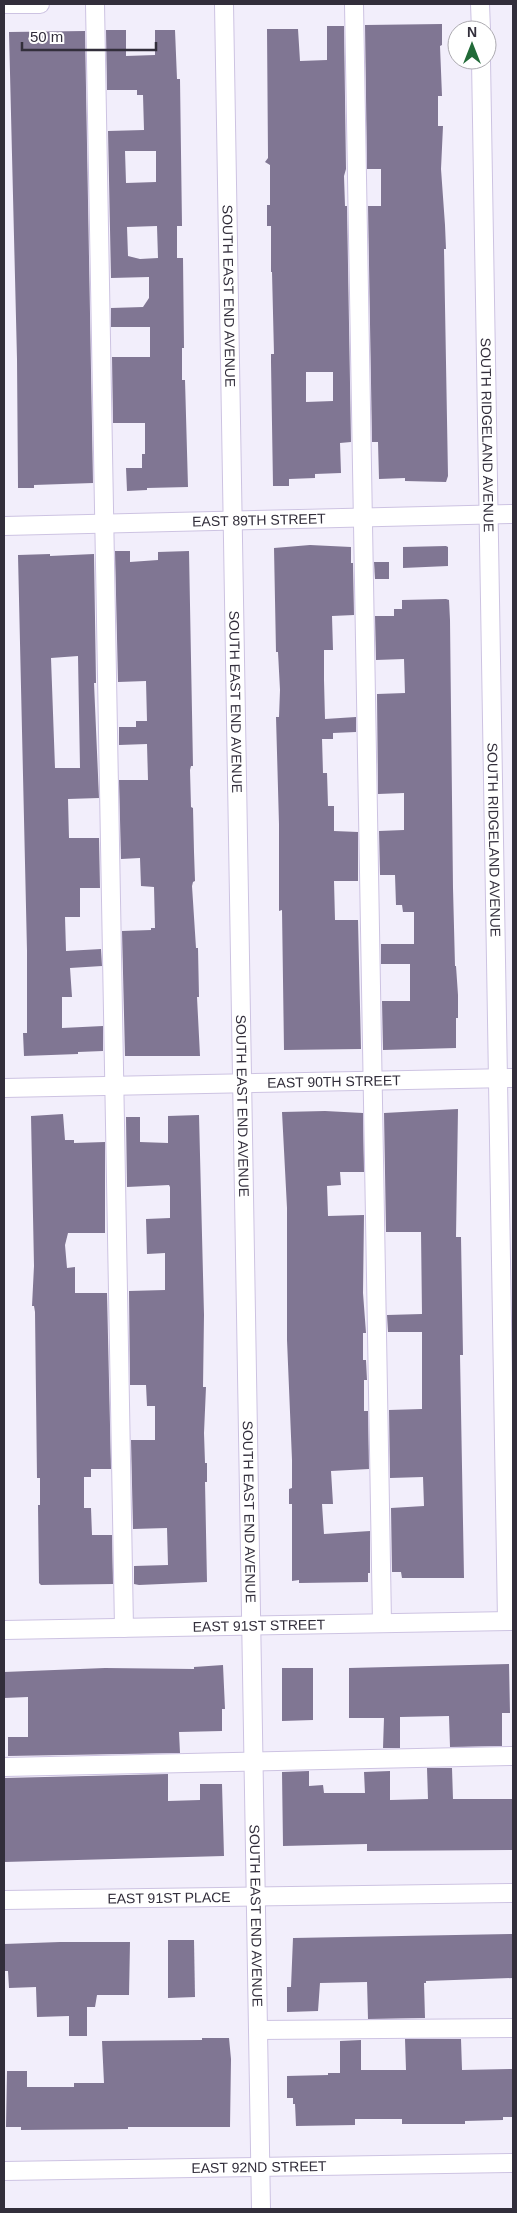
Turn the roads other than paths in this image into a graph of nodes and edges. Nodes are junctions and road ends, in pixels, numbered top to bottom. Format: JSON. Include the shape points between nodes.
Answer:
{"nodes":[{"id":1,"x":4,"y":4,"type":"edge"},
{"id":2,"x":40,"y":4,"type":"edge"},
{"id":3,"x":95,"y":4,"type":"edge"},
{"id":4,"x":224,"y":4,"type":"edge"},
{"id":5,"x":354,"y":4,"type":"edge"},
{"id":6,"x":480,"y":4,"type":"edge"},
{"id":7,"x":481,"y":20,"type":"edge"},
{"id":8,"x":482,"y":70,"type":"edge"},
{"id":9,"x":513,"y":514,"type":"edge"},
{"id":10,"x":489,"y":515,"type":"junction"},
{"id":11,"x":362,"y":518,"type":"junction"},
{"id":12,"x":233,"y":521,"type":"junction"},
{"id":13,"x":104,"y":524,"type":"junction"},
{"id":14,"x":4,"y":526,"type":"edge"},
{"id":15,"x":506,"y":1078,"type":"edge"},
{"id":16,"x":372,"y":1081,"type":"junction"},
{"id":17,"x":242,"y":1083,"type":"junction"},
{"id":18,"x":115,"y":1086,"type":"junction"},
{"id":19,"x":4,"y":1088,"type":"edge"},
{"id":20,"x":510,"y":1621,"type":"edge"},
{"id":21,"x":382,"y":1623,"type":"junction"},
{"id":22,"x":251,"y":1625,"type":"junction"},
{"id":23,"x":124,"y":1628,"type":"junction"},
{"id":24,"x":4,"y":1630,"type":"edge"},
{"id":25,"x":513,"y":1756,"type":"edge"},
{"id":26,"x":254,"y":1762,"type":"junction"},
{"id":27,"x":4,"y":1767,"type":"edge"},
{"id":28,"x":513,"y":1893,"type":"edge"},
{"id":29,"x":256,"y":1897,"type":"junction"},
{"id":30,"x":4,"y":1900,"type":"edge"},
{"id":31,"x":513,"y":2028,"type":"edge"},
{"id":32,"x":258,"y":2030,"type":"junction"},
{"id":33,"x":513,"y":2162,"type":"edge"},
{"id":34,"x":260,"y":2167,"type":"junction"},
{"id":35,"x":4,"y":2171,"type":"edge"},
{"id":36,"x":261,"y":2209,"type":"edge"}],
"edges":[{"from":1,"to":2,"type":"street"},
{"from":3,"to":13,"type":"street"},
{"from":4,"to":12,"type":"street","name":"SOUTH EAST END AVENUE"},
{"from":5,"to":11,"type":"street"},
{"from":6,"to":7,"type":"street"},
{"from":8,"to":10,"type":"street","name":"SOUTH RIDGELAND AVENUE"},
{"from":9,"to":10,"type":"street","name":"EAST 89TH STREET"},
{"from":10,"to":11,"type":"street","name":"EAST 89TH STREET"},
{"from":10,"to":15,"type":"street","name":"SOUTH RIDGELAND AVENUE"},
{"from":11,"to":12,"type":"street","name":"EAST 89TH STREET"},
{"from":11,"to":16,"type":"street"},
{"from":12,"to":13,"type":"street","name":"EAST 89TH STREET"},
{"from":12,"to":17,"type":"street","name":"SOUTH EAST END AVENUE"},
{"from":13,"to":14,"type":"street","name":"EAST 89TH STREET"},
{"from":13,"to":18,"type":"street"},
{"from":15,"to":16,"type":"street","name":"EAST 90TH STREET"},
{"from":15,"to":20,"type":"street","name":"SOUTH RIDGELAND AVENUE"},
{"from":16,"to":17,"type":"street","name":"EAST 90TH STREET"},
{"from":16,"to":21,"type":"street"},
{"from":17,"to":18,"type":"street","name":"EAST 90TH STREET"},
{"from":17,"to":22,"type":"street","name":"SOUTH EAST END AVENUE"},
{"from":18,"to":19,"type":"street","name":"EAST 90TH STREET"},
{"from":18,"to":23,"type":"street"},
{"from":20,"to":21,"type":"street","name":"EAST 91ST STREET"},
{"from":21,"to":22,"type":"street","name":"EAST 91ST STREET"},
{"from":22,"to":23,"type":"street","name":"EAST 91ST STREET"},
{"from":22,"to":26,"type":"street","name":"SOUTH EAST END AVENUE"},
{"from":23,"to":24,"type":"street","name":"EAST 91ST STREET"},
{"from":25,"to":26,"type":"street"},
{"from":26,"to":27,"type":"street"},
{"from":26,"to":29,"type":"street","name":"SOUTH EAST END AVENUE"},
{"from":28,"to":29,"type":"street","name":"EAST 91ST PLACE"},
{"from":29,"to":30,"type":"street","name":"EAST 91ST PLACE"},
{"from":29,"to":32,"type":"street","name":"SOUTH EAST END AVENUE"},
{"from":31,"to":32,"type":"street"},
{"from":32,"to":34,"type":"street","name":"SOUTH EAST END AVENUE"},
{"from":33,"to":34,"type":"street","name":"EAST 92ND STREET"},
{"from":34,"to":35,"type":"street","name":"EAST 92ND STREET"},
{"from":34,"to":36,"type":"street","name":"SOUTH EAST END AVENUE"}]}
